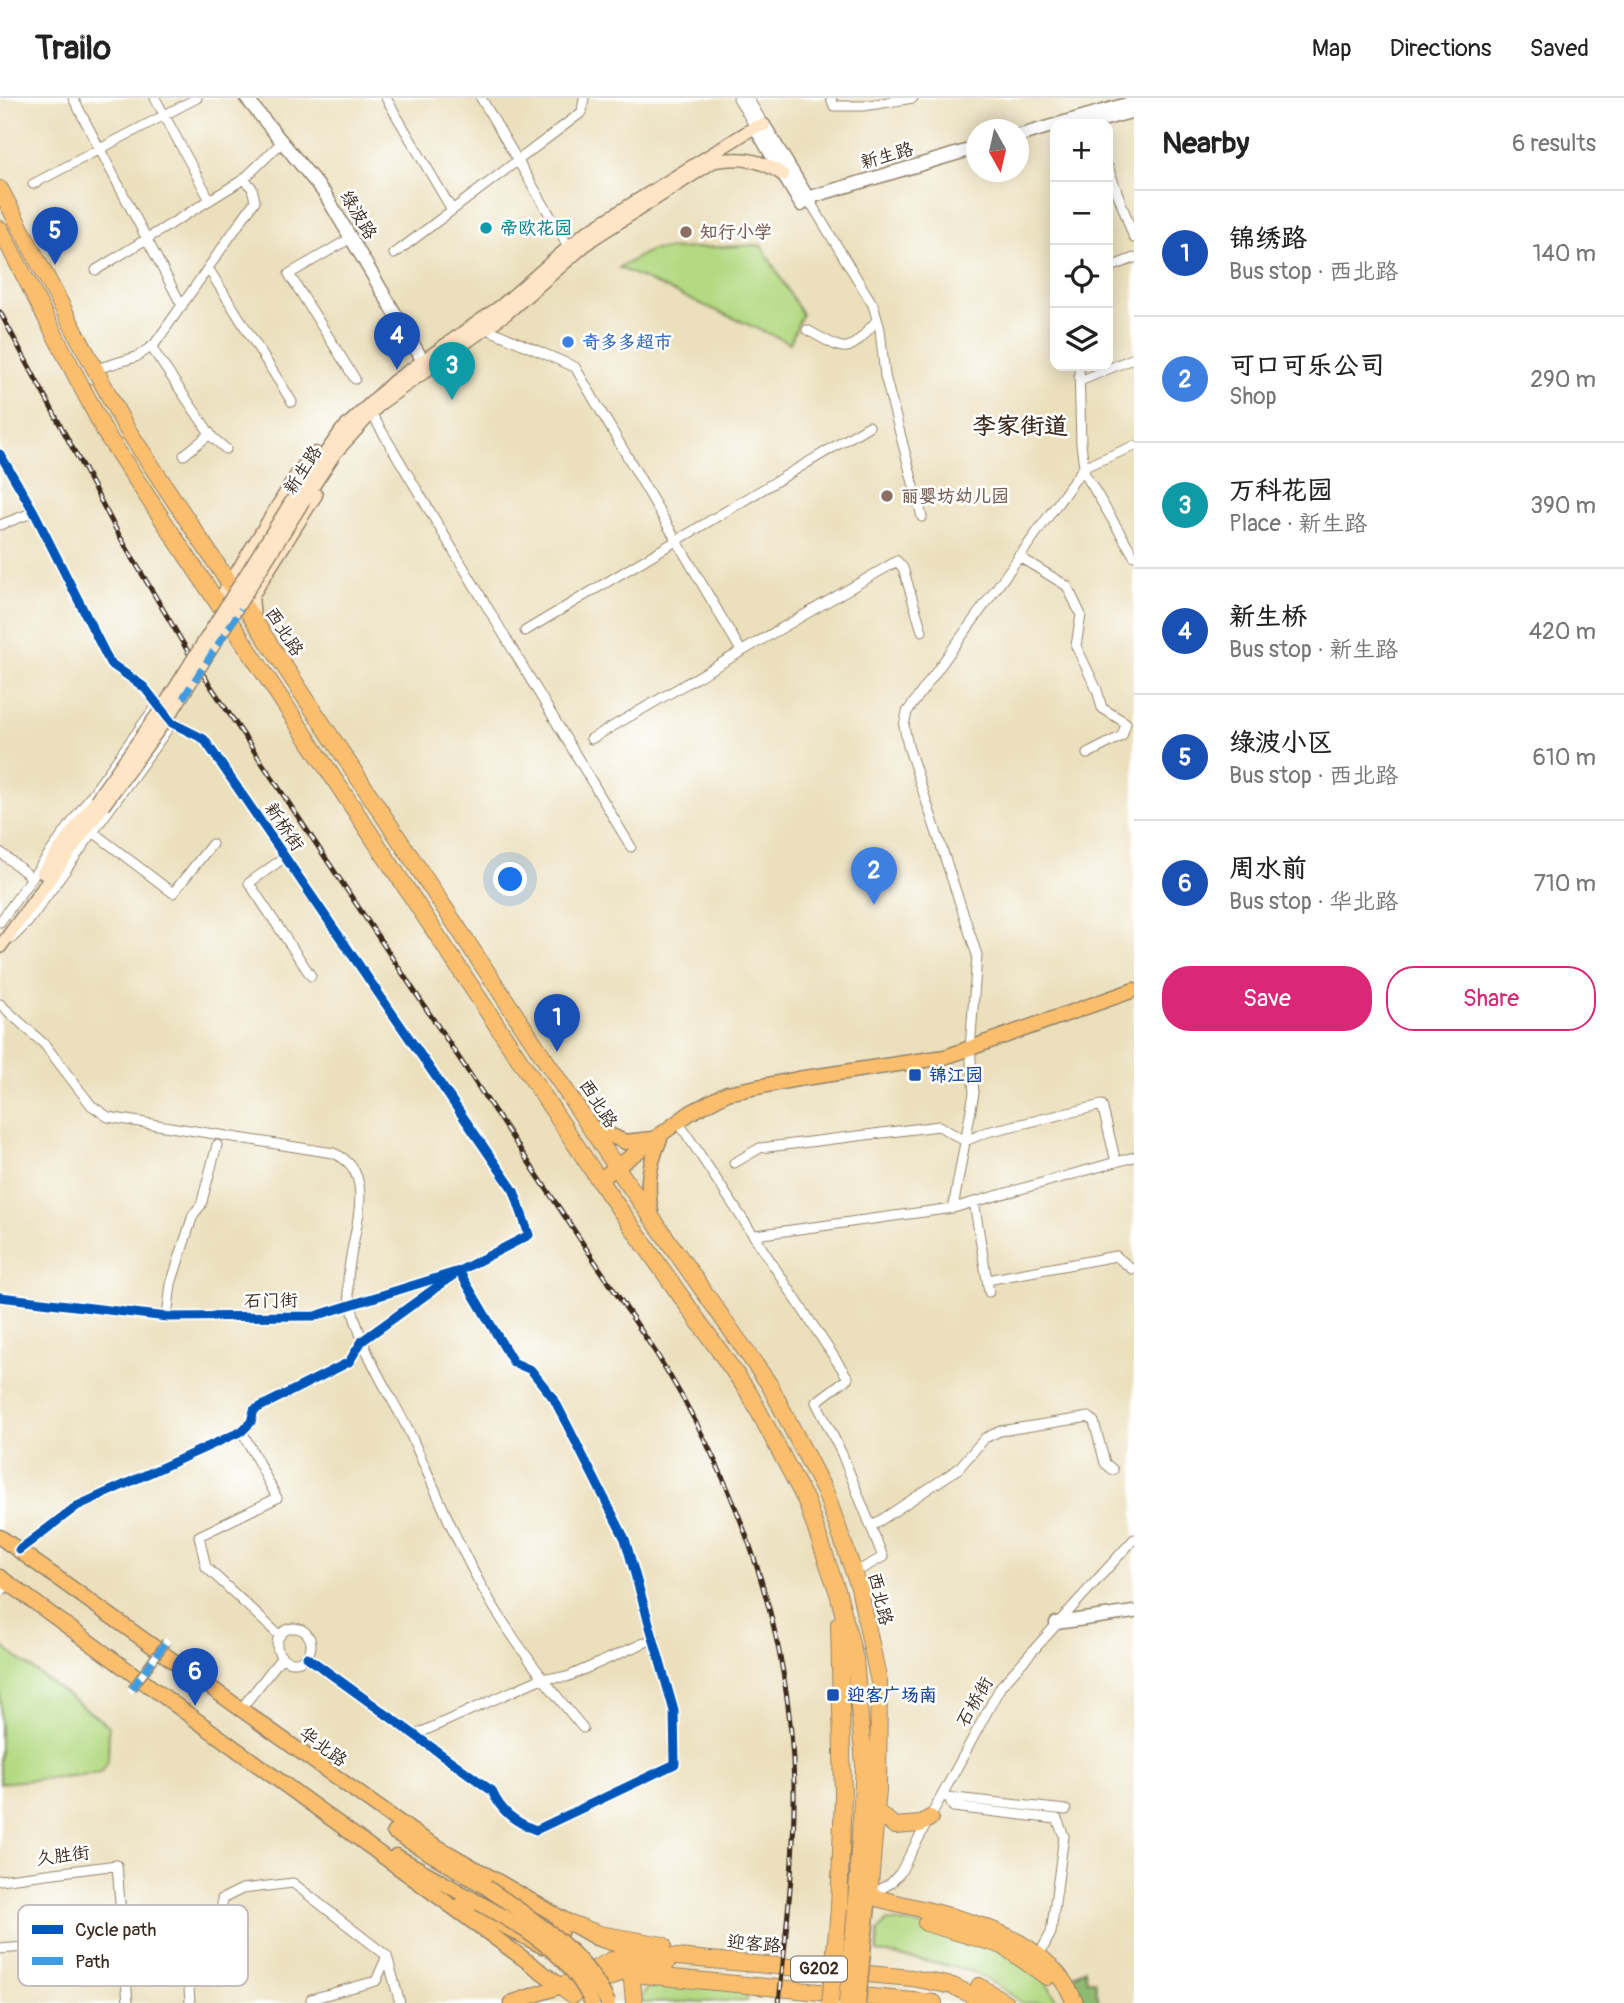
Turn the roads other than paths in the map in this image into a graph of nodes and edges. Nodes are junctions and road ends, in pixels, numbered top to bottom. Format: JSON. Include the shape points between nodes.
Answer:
{"nodes":[{"id":1,"x":73,"y":98,"type":"edge"},
{"id":2,"x":155,"y":98,"type":"edge"},
{"id":3,"x":197,"y":98,"type":"edge"},
{"id":4,"x":246,"y":98,"type":"edge"},
{"id":5,"x":386,"y":98,"type":"edge"},
{"id":6,"x":481,"y":98,"type":"edge"},
{"id":7,"x":584,"y":98,"type":"edge"},
{"id":8,"x":738,"y":98,"type":"edge"},
{"id":9,"x":748,"y":98,"type":"edge"},
{"id":10,"x":831,"y":98,"type":"edge"},
{"id":11,"x":912,"y":98,"type":"edge"},
{"id":12,"x":1134,"y":102,"type":"edge"},
{"id":13,"x":1134,"y":111,"type":"edge"},
{"id":14,"x":164,"y":115,"type":"junction"},
{"id":15,"x":1076,"y":119,"type":"edge"},
{"id":16,"x":1108,"y":119,"type":"edge"},
{"id":17,"x":1050,"y":127,"type":"edge"},
{"id":18,"x":759,"y":129,"type":"junction"},
{"id":19,"x":1029,"y":133,"type":"edge"},
{"id":20,"x":1050,"y":135,"type":"edge"},
{"id":21,"x":282,"y":142,"type":"junction"},
{"id":22,"x":1029,"y":142,"type":"edge"},
{"id":23,"x":100,"y":149,"type":"junction"},
{"id":24,"x":966,"y":151,"type":"edge"},
{"id":25,"x":518,"y":160,"type":"junction"},
{"id":26,"x":966,"y":160,"type":"edge"},
{"id":27,"x":715,"y":161,"type":"junction"},
{"id":28,"x":783,"y":175,"type":"junction"},
{"id":29,"x":244,"y":179,"type":"junction"},
{"id":30,"x":1113,"y":181,"type":"edge"},
{"id":31,"x":33,"y":184,"type":"dead end"},
{"id":32,"x":0,"y":188,"type":"edge"},
{"id":33,"x":210,"y":200,"type":"junction"},
{"id":34,"x":807,"y":203,"type":"junction"},
{"id":35,"x":452,"y":210,"type":"junction"},
{"id":36,"x":0,"y":229,"type":"edge"},
{"id":37,"x":351,"y":238,"type":"junction"},
{"id":38,"x":1134,"y":238,"type":"edge"},
{"id":39,"x":147,"y":239,"type":"junction"},
{"id":40,"x":572,"y":251,"type":"junction"},
{"id":41,"x":394,"y":254,"type":"dead end"},
{"id":42,"x":1134,"y":258,"type":"edge"},
{"id":43,"x":1113,"y":266,"type":"edge"},
{"id":44,"x":208,"y":268,"type":"junction"},
{"id":45,"x":96,"y":270,"type":"dead end"},
{"id":46,"x":181,"y":306,"type":"junction"},
{"id":47,"x":877,"y":320,"type":"junction"},
{"id":48,"x":487,"y":329,"type":"junction"},
{"id":49,"x":807,"y":330,"type":"dead end"},
{"id":50,"x":151,"y":347,"type":"junction"},
{"id":51,"x":1134,"y":358,"type":"edge"},
{"id":52,"x":423,"y":361,"type":"junction"},
{"id":53,"x":96,"y":369,"type":"junction"},
{"id":54,"x":1079,"y":371,"type":"edge"},
{"id":55,"x":355,"y":379,"type":"dead end"},
{"id":56,"x":1080,"y":381,"type":"junction"},
{"id":57,"x":292,"y":402,"type":"dead end"},
{"id":58,"x":371,"y":413,"type":"junction"},
{"id":59,"x":869,"y":426,"type":"dead end"},
{"id":60,"x":342,"y":430,"type":"junction"},
{"id":61,"x":210,"y":434,"type":"junction"},
{"id":62,"x":1134,"y":446,"type":"edge"},
{"id":63,"x":226,"y":449,"type":"dead end"},
{"id":64,"x":0,"y":454,"type":"edge"},
{"id":65,"x":184,"y":455,"type":"dead end"},
{"id":66,"x":1084,"y":467,"type":"junction"},
{"id":67,"x":300,"y":497,"type":"junction"},
{"id":68,"x":34,"y":512,"type":"junction"},
{"id":69,"x":922,"y":517,"type":"dead end"},
{"id":70,"x":0,"y":525,"type":"edge"},
{"id":71,"x":678,"y":542,"type":"junction"},
{"id":72,"x":250,"y":553,"type":"junction"},
{"id":73,"x":1134,"y":555,"type":"edge"},
{"id":74,"x":1018,"y":556,"type":"junction"},
{"id":75,"x":212,"y":557,"type":"junction"},
{"id":76,"x":234,"y":597,"type":"junction"},
{"id":77,"x":525,"y":631,"type":"dead end"},
{"id":78,"x":922,"y":631,"type":"dead end"},
{"id":79,"x":740,"y":649,"type":"junction"},
{"id":80,"x":183,"y":698,"type":"dead end"},
{"id":81,"x":158,"y":703,"type":"junction"},
{"id":82,"x":172,"y":723,"type":"junction"},
{"id":83,"x":590,"y":739,"type":"dead end"},
{"id":84,"x":1087,"y":754,"type":"dead end"},
{"id":85,"x":99,"y":803,"type":"junction"},
{"id":86,"x":93,"y":832,"type":"junction"},
{"id":87,"x":212,"y":844,"type":"dead end"},
{"id":88,"x":631,"y":847,"type":"dead end"},
{"id":89,"x":0,"y":852,"type":"edge"},
{"id":90,"x":285,"y":857,"type":"junction"},
{"id":91,"x":31,"y":877,"type":"junction"},
{"id":92,"x":0,"y":922,"type":"edge"},
{"id":93,"x":0,"y":933,"type":"edge"},
{"id":94,"x":0,"y":947,"type":"edge"},
{"id":95,"x":311,"y":975,"type":"dead end"},
{"id":96,"x":1134,"y":990,"type":"edge"},
{"id":97,"x":0,"y":1004,"type":"edge"},
{"id":98,"x":970,"y":1049,"type":"junction"},
{"id":99,"x":679,"y":1123,"type":"junction"},
{"id":100,"x":590,"y":1126,"type":"junction"},
{"id":101,"x":661,"y":1138,"type":"junction"},
{"id":102,"x":965,"y":1141,"type":"junction"},
{"id":103,"x":217,"y":1145,"type":"dead end"},
{"id":104,"x":1134,"y":1157,"type":"edge"},
{"id":105,"x":1116,"y":1162,"type":"junction"},
{"id":106,"x":734,"y":1163,"type":"dead end"},
{"id":107,"x":617,"y":1168,"type":"junction"},
{"id":108,"x":599,"y":1180,"type":"junction"},
{"id":109,"x":974,"y":1202,"type":"junction"},
{"id":110,"x":953,"y":1208,"type":"junction"},
{"id":111,"x":652,"y":1219,"type":"junction"},
{"id":112,"x":529,"y":1235,"type":"joint"},
{"id":113,"x":755,"y":1235,"type":"junction"},
{"id":114,"x":1132,"y":1269,"type":"dead end"},
{"id":115,"x":459,"y":1271,"type":"junction"},
{"id":116,"x":987,"y":1280,"type":"junction"},
{"id":117,"x":989,"y":1292,"type":"dead end"},
{"id":118,"x":0,"y":1297,"type":"edge"},
{"id":119,"x":352,"y":1304,"type":"junction"},
{"id":120,"x":167,"y":1317,"type":"junction"},
{"id":121,"x":362,"y":1341,"type":"junction"},
{"id":122,"x":242,"y":1431,"type":"junction"},
{"id":123,"x":1113,"y":1471,"type":"dead end"},
{"id":124,"x":872,"y":1526,"type":"junction"},
{"id":125,"x":0,"y":1537,"type":"edge"},
{"id":126,"x":1134,"y":1539,"type":"edge"},
{"id":127,"x":19,"y":1550,"type":"junction"},
{"id":128,"x":854,"y":1573,"type":"junction"},
{"id":129,"x":3,"y":1584,"type":"edge"},
{"id":130,"x":838,"y":1593,"type":"junction"},
{"id":131,"x":1134,"y":1612,"type":"edge"},
{"id":132,"x":1056,"y":1623,"type":"junction"},
{"id":133,"x":280,"y":1636,"type":"junction"},
{"id":134,"x":654,"y":1637,"type":"junction"},
{"id":135,"x":166,"y":1642,"type":"dead end"},
{"id":136,"x":282,"y":1657,"type":"junction"},
{"id":137,"x":307,"y":1657,"type":"junction"},
{"id":138,"x":542,"y":1678,"type":"junction"},
{"id":139,"x":132,"y":1689,"type":"dead end"},
{"id":140,"x":211,"y":1689,"type":"junction"},
{"id":141,"x":240,"y":1710,"type":"junction"},
{"id":142,"x":583,"y":1728,"type":"dead end"},
{"id":143,"x":209,"y":1730,"type":"junction"},
{"id":144,"x":415,"y":1735,"type":"junction"},
{"id":145,"x":945,"y":1797,"type":"junction"},
{"id":146,"x":1066,"y":1810,"type":"dead end"},
{"id":147,"x":877,"y":1812,"type":"junction"},
{"id":148,"x":930,"y":1818,"type":"junction"},
{"id":149,"x":858,"y":1867,"type":"junction"},
{"id":150,"x":403,"y":1871,"type":"junction"},
{"id":151,"x":0,"y":1880,"type":"edge"},
{"id":152,"x":869,"y":1896,"type":"junction"},
{"id":153,"x":121,"y":1905,"type":"edge"},
{"id":154,"x":222,"y":1905,"type":"edge"},
{"id":155,"x":552,"y":1912,"type":"junction"},
{"id":156,"x":570,"y":1923,"type":"junction"},
{"id":157,"x":858,"y":1943,"type":"junction"},
{"id":158,"x":18,"y":1948,"type":"edge"},
{"id":159,"x":0,"y":1949,"type":"edge"},
{"id":160,"x":1039,"y":1955,"type":"junction"},
{"id":161,"x":387,"y":1956,"type":"junction"},
{"id":162,"x":529,"y":1963,"type":"junction"},
{"id":163,"x":643,"y":1967,"type":"junction"},
{"id":164,"x":570,"y":1995,"type":"edge"},
{"id":165,"x":311,"y":1999,"type":"dead end"},
{"id":166,"x":538,"y":2000,"type":"edge"},
{"id":167,"x":634,"y":2001,"type":"edge"},
{"id":168,"x":400,"y":2003,"type":"edge"},
{"id":169,"x":511,"y":2003,"type":"edge"},
{"id":170,"x":592,"y":2003,"type":"edge"},
{"id":171,"x":608,"y":2003,"type":"edge"},
{"id":172,"x":830,"y":2003,"type":"edge"},
{"id":173,"x":846,"y":2003,"type":"edge"},
{"id":174,"x":858,"y":2003,"type":"edge"},
{"id":175,"x":934,"y":2003,"type":"edge"},
{"id":176,"x":971,"y":2003,"type":"edge"},
{"id":177,"x":988,"y":2003,"type":"edge"},
{"id":178,"x":1006,"y":2003,"type":"edge"},
{"id":179,"x":1064,"y":2003,"type":"edge"},
{"id":180,"x":1075,"y":2003,"type":"edge"}],
"edges":[{"from":1,"to":23,"type":"street"},
{"from":2,"to":14,"type":"street"},
{"from":3,"to":14,"type":"street"},
{"from":4,"to":21,"type":"street","name":"绿波路"},
{"from":5,"to":35,"type":"street"},
{"from":6,"to":25,"type":"street"},
{"from":7,"to":25,"type":"street","via":[[582,112]]},
{"from":8,"to":18,"type":"street"},
{"from":9,"to":18,"type":"street"},
{"from":10,"to":11,"type":"street","via":[[834,106]]},
{"from":12,"to":15,"type":"street"},
{"from":13,"to":16,"type":"street"},
{"from":14,"to":23,"type":"street"},
{"from":14,"to":33,"type":"street"},
{"from":17,"to":19,"type":"street"},
{"from":18,"to":27,"type":"main road","name":"新生路"},
{"from":18,"to":28,"type":"street"},
{"from":18,"to":34,"type":"street"},
{"from":18,"to":40,"type":"main road","name":"新生路","via":[[612,214]]},
{"from":20,"to":22,"type":"street"},
{"from":21,"to":29,"type":"street"},
{"from":21,"to":37,"type":"street","name":"绿波路","via":[[325,194]]},
{"from":23,"to":31,"type":"street"},
{"from":23,"to":39,"type":"street"},
{"from":24,"to":34,"type":"street","name":"新生路"},
{"from":25,"to":35,"type":"street"},
{"from":25,"to":40,"type":"street"},
{"from":26,"to":34,"type":"street","name":"新生路"},
{"from":27,"to":28,"type":"main road","via":[[748,159]]},
{"from":27,"to":40,"type":"main road","name":"新生路"},
{"from":28,"to":34,"type":"street"},
{"from":29,"to":33,"type":"street"},
{"from":29,"to":44,"type":"street","via":[[252,188],[254,201]]},
{"from":30,"to":38,"type":"street"},
{"from":32,"to":53,"type":"highway","name":"西北路"},
{"from":33,"to":39,"type":"street"},
{"from":34,"to":47,"type":"street","via":[[873,305]]},
{"from":35,"to":41,"type":"street"},
{"from":36,"to":76,"type":"highway","name":"西北路","via":[[106,434],[197,572]]},
{"from":37,"to":52,"type":"street","name":"绿波路"},
{"from":37,"to":55,"type":"street","via":[[289,274]]},
{"from":39,"to":45,"type":"street"},
{"from":39,"to":46,"type":"street"},
{"from":40,"to":48,"type":"main road","name":"新生路"},
{"from":40,"to":52,"type":"main road","name":"新生路"},
{"from":42,"to":43,"type":"street"},
{"from":44,"to":46,"type":"street"},
{"from":44,"to":57,"type":"street"},
{"from":46,"to":50,"type":"street"},
{"from":47,"to":49,"type":"street","via":[[844,349]]},
{"from":47,"to":69,"type":"street","via":[[886,376]]},
{"from":48,"to":58,"type":"main road","name":"新生路","via":[[398,389]]},
{"from":48,"to":71,"type":"street","via":[[575,366]]},
{"from":50,"to":53,"type":"street","via":[[136,357]]},
{"from":50,"to":61,"type":"street"},
{"from":51,"to":56,"type":"street"},
{"from":52,"to":60,"type":"main road","name":"新生路","via":[[375,397]]},
{"from":53,"to":75,"type":"highway","name":"西北路","via":[[125,426]]},
{"from":54,"to":56,"type":"street"},
{"from":56,"to":66,"type":"street"},
{"from":58,"to":67,"type":"main road","name":"新生路"},
{"from":58,"to":76,"type":"main road"},
{"from":58,"to":88,"type":"street"},
{"from":59,"to":71,"type":"street"},
{"from":60,"to":67,"type":"main road","name":"新生路"},
{"from":60,"to":72,"type":"main road","via":[[299,471]]},
{"from":61,"to":63,"type":"street"},
{"from":61,"to":65,"type":"street"},
{"from":62,"to":66,"type":"street"},
{"from":64,"to":68,"type":"street","name":"新桥街"},
{"from":66,"to":73,"type":"street"},
{"from":66,"to":74,"type":"street"},
{"from":67,"to":85,"type":"main road","name":"新生路","bridge":true,"via":[[174,708]]},
{"from":68,"to":70,"type":"street"},
{"from":68,"to":81,"type":"street","name":"新桥街","via":[[110,663],[145,687]]},
{"from":71,"to":77,"type":"street"},
{"from":71,"to":79,"type":"street"},
{"from":72,"to":75,"type":"main road","via":[[228,564]]},
{"from":72,"to":76,"type":"main road"},
{"from":74,"to":84,"type":"street","via":[[1067,586],[1081,615],[1076,646],[1102,708],[1126,723],[1122,736]]},
{"from":74,"to":98,"type":"street","via":[[907,712],[904,726],[976,955]]},
{"from":75,"to":76,"type":"highway","name":"西北路"},
{"from":76,"to":80,"type":"street","bridge":true},
{"from":76,"to":100,"type":"highway","name":"西北路"},
{"from":76,"to":108,"type":"highway","name":"西北路"},
{"from":78,"to":79,"type":"street","via":[[897,561]]},
{"from":79,"to":83,"type":"street"},
{"from":81,"to":82,"type":"street","name":"新桥街"},
{"from":81,"to":91,"type":"street"},
{"from":82,"to":86,"type":"street"},
{"from":82,"to":90,"type":"street","name":"新桥街","via":[[204,739]]},
{"from":85,"to":93,"type":"main road","name":"新生路"},
{"from":85,"to":94,"type":"main road","name":"新生路"},
{"from":86,"to":87,"type":"street","via":[[173,893]]},
{"from":86,"to":94,"type":"street","via":[[28,922]]},
{"from":89,"to":91,"type":"street"},
{"from":90,"to":95,"type":"street","via":[[248,883]]},
{"from":90,"to":112,"type":"street","name":"新桥街","via":[[514,1191]]},
{"from":91,"to":92,"type":"street"},
{"from":96,"to":98,"type":"main road"},
{"from":97,"to":119,"type":"street","via":[[45,1045],[90,1105],[108,1117],[333,1153],[351,1163],[360,1191],[348,1286]]},
{"from":98,"to":99,"type":"main road","via":[[914,1063],[743,1088],[710,1101]]},
{"from":98,"to":102,"type":"street","via":[[974,1093]]},
{"from":99,"to":101,"type":"main road"},
{"from":99,"to":113,"type":"street"},
{"from":100,"to":101,"type":"main road","via":[[625,1142]]},
{"from":100,"to":107,"type":"highway","name":"西北路"},
{"from":101,"to":107,"type":"main road"},
{"from":101,"to":111,"type":"main road","via":[[648,1176]]},
{"from":102,"to":105,"type":"street","via":[[1102,1105]]},
{"from":102,"to":106,"type":"street","via":[[939,1126],[760,1149]]},
{"from":102,"to":110,"type":"street"},
{"from":103,"to":120,"type":"street","via":[[201,1205],[193,1215],[171,1284]]},
{"from":104,"to":105,"type":"street"},
{"from":105,"to":109,"type":"street"},
{"from":107,"to":108,"type":"main road"},
{"from":107,"to":111,"type":"highway","name":"西北路"},
{"from":108,"to":130,"type":"highway","name":"西北路","via":[[749,1393],[806,1501]]},
{"from":109,"to":110,"type":"street"},
{"from":109,"to":116,"type":"street"},
{"from":110,"to":113,"type":"street"},
{"from":111,"to":128,"type":"highway","name":"西北路","via":[[769,1384],[827,1494]]},
{"from":112,"to":115,"type":"street","name":"石门街"},
{"from":113,"to":124,"type":"street","via":[[848,1378],[816,1402]]},
{"from":114,"to":116,"type":"street","via":[[1116,1256]]},
{"from":115,"to":119,"type":"street","name":"石门街"},
{"from":115,"to":121,"type":"street"},
{"from":115,"to":134,"type":"street","via":[[513,1362],[531,1370],[554,1399],[625,1539]]},
{"from":116,"to":117,"type":"street"},
{"from":118,"to":120,"type":"street","name":"石门街"},
{"from":119,"to":120,"type":"street","name":"石门街","via":[[315,1316]]},
{"from":119,"to":121,"type":"street"},
{"from":121,"to":122,"type":"street","via":[[349,1362],[254,1410]]},
{"from":121,"to":138,"type":"street","via":[[469,1563]]},
{"from":122,"to":127,"type":"street","via":[[77,1506]]},
{"from":122,"to":133,"type":"street","via":[[277,1498],[199,1536],[206,1567]]},
{"from":123,"to":124,"type":"street","via":[[1105,1463],[1089,1417],[1000,1431],[985,1438],[958,1469]]},
{"from":124,"to":128,"type":"street","via":[[883,1557]]},
{"from":125,"to":127,"type":"main road","name":"华北路"},
{"from":126,"to":132,"type":"street","name":"石桥街"},
{"from":127,"to":140,"type":"main road","name":"华北路"},
{"from":128,"to":147,"type":"highway","name":"西北路","via":[[879,1682]]},
{"from":129,"to":143,"type":"main road"},
{"from":130,"to":149,"type":"highway","name":"西北路","via":[[855,1660],[864,1765]]},
{"from":130,"to":172,"type":"highway","bridge":true,"via":[[843,1794]]},
{"from":131,"to":132,"type":"street"},
{"from":132,"to":145,"type":"street","name":"石桥街","via":[[1001,1686]]},
{"from":133,"to":136,"type":"street","via":[[277,1647]]},
{"from":133,"to":137,"type":"street","via":[[294,1628],[305,1631],[312,1646]]},
{"from":134,"to":138,"type":"street","via":[[567,1677]]},
{"from":134,"to":144,"type":"street","via":[[674,1711],[675,1764],[536,1830],[519,1823],[498,1806],[492,1791]]},
{"from":135,"to":139,"type":"street","bridge":true},
{"from":136,"to":137,"type":"street","via":[[291,1662]]},
{"from":136,"to":141,"type":"street"},
{"from":137,"to":144,"type":"street"},
{"from":138,"to":142,"type":"street"},
{"from":138,"to":144,"type":"street"},
{"from":140,"to":141,"type":"main road","name":"华北路"},
{"from":140,"to":171,"type":"main road","name":"华北路","bridge":true,"via":[[254,1731],[293,1760],[412,1844],[486,1887],[553,1934],[576,1954]]},
{"from":141,"to":155,"type":"main road","name":"华北路","via":[[417,1835]]},
{"from":143,"to":150,"type":"main road"},
{"from":143,"to":170,"type":"main road","bridge":true,"via":[[250,1751],[401,1860],[512,1921],[552,1950],[575,1974]]},
{"from":145,"to":146,"type":"street"},
{"from":145,"to":148,"type":"street","name":"石桥街"},
{"from":145,"to":160,"type":"street","via":[[953,1807],[1057,1819],[1062,1826],[1051,1933]]},
{"from":147,"to":148,"type":"highway","via":[[895,1826],[920,1824]]},
{"from":147,"to":152,"type":"highway","name":"西北路"},
{"from":148,"to":152,"type":"street","name":"石桥街","via":[[900,1873]]},
{"from":149,"to":152,"type":"highway"},
{"from":149,"to":157,"type":"main road","name":"西北路"},
{"from":150,"to":155,"type":"main road","via":[[534,1945],[548,1945],[560,1936],[561,1923]]},
{"from":150,"to":162,"type":"main road"},
{"from":151,"to":153,"type":"street","name":"久胜街","via":[[117,1866]]},
{"from":152,"to":157,"type":"main road","name":"西北路"},
{"from":152,"to":160,"type":"highway","via":[[986,1928]]},
{"from":152,"to":179,"type":"highway","via":[[896,1914],[1018,1954],[1044,1973]]},
{"from":154,"to":161,"type":"street","via":[[222,1899],[242,1889],[293,1884]]},
{"from":155,"to":156,"type":"main road","name":"华北路"},
{"from":156,"to":163,"type":"main road","name":"华北路"},
{"from":156,"to":178,"type":"highway","via":[[645,1943],[931,1970],[969,1981]]},
{"from":157,"to":173,"type":"main road","name":"西北路","bridge":true},
{"from":157,"to":174,"type":"main road","name":"西北路","bridge":true},
{"from":158,"to":159,"type":"street"},
{"from":160,"to":180,"type":"highway","via":[[1064,1981]]},
{"from":161,"to":165,"type":"street","via":[[376,1981]]},
{"from":161,"to":168,"type":"street"},
{"from":162,"to":164,"type":"main road"},
{"from":162,"to":166,"type":"main road","via":[[538,1983]]},
{"from":163,"to":164,"type":"highway","via":[[612,1975]]},
{"from":163,"to":164,"type":"highway","name":"迎客路","number":"G202","via":[[612,1960]]},
{"from":163,"to":167,"type":"highway"},
{"from":163,"to":175,"type":"highway"},
{"from":163,"to":176,"type":"highway","name":"迎客路","number":"G202","via":[[911,1988]]},
{"from":163,"to":177,"type":"highway","name":"迎客路","number":"G202","via":[[912,1978],[953,1986]]},
{"from":164,"to":166,"type":"main road"},
{"from":166,"to":169,"type":"main road"}]}
